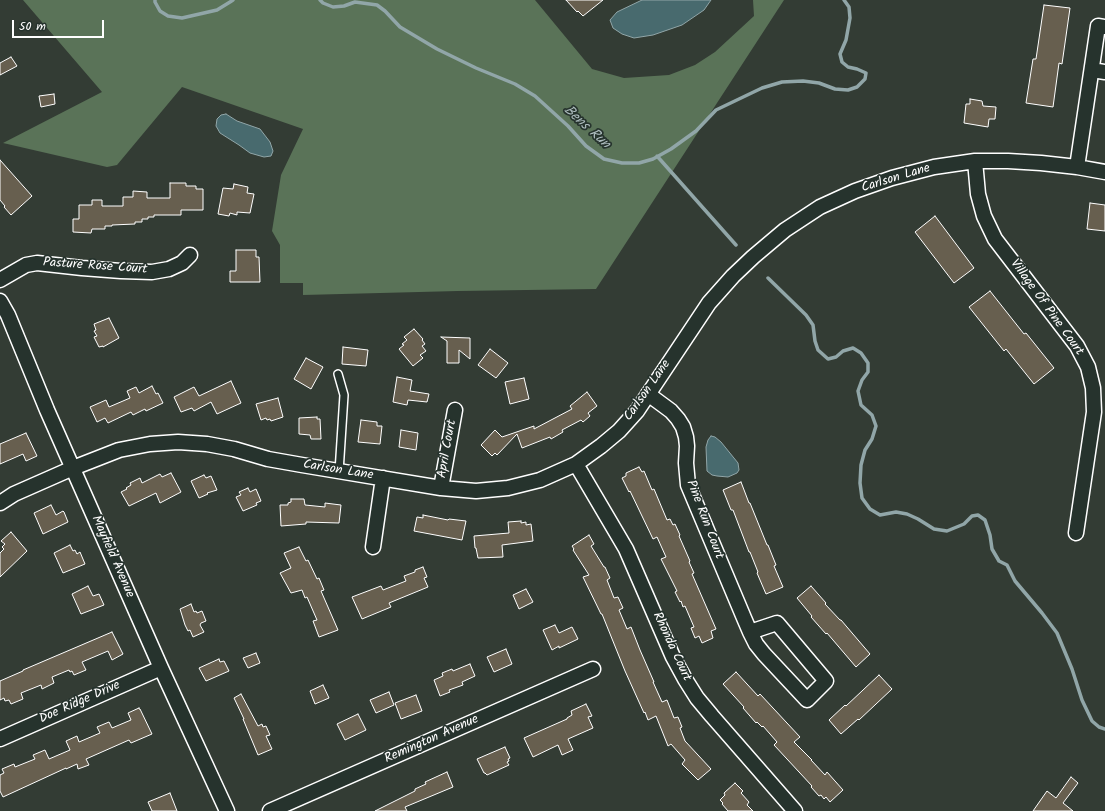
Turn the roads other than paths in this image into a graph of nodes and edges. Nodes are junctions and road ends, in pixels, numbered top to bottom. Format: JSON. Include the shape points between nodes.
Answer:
{"nodes":[{"id":1,"x":1105,"y":27,"type":"edge"},
{"id":2,"x":1098,"y":71,"type":"edge"},
{"id":3,"x":975,"y":161,"type":"junction"},
{"id":4,"x":1077,"y":167,"type":"junction"},
{"id":5,"x":1105,"y":172,"type":"edge"},
{"id":6,"x":190,"y":255,"type":"dead end"},
{"id":7,"x":0,"y":280,"type":"edge"},
{"id":8,"x":0,"y":301,"type":"edge"},
{"id":9,"x":338,"y":374,"type":"dead end"},
{"id":10,"x":648,"y":394,"type":"junction"},
{"id":11,"x":455,"y":410,"type":"dead end"},
{"id":12,"x":576,"y":464,"type":"junction"},
{"id":13,"x":73,"y":468,"type":"junction"},
{"id":14,"x":339,"y":472,"type":"junction"},
{"id":15,"x":383,"y":478,"type":"junction"},
{"id":16,"x":441,"y":488,"type":"junction"},
{"id":17,"x":0,"y":503,"type":"edge"},
{"id":18,"x":1076,"y":533,"type":"dead end"},
{"id":19,"x":372,"y":547,"type":"dead end"},
{"id":20,"x":750,"y":632,"type":"junction"},
{"id":21,"x":161,"y":668,"type":"junction"},
{"id":22,"x":593,"y":669,"type":"dead end"},
{"id":23,"x":0,"y":739,"type":"edge"},
{"id":24,"x":227,"y":811,"type":"edge"},
{"id":25,"x":270,"y":811,"type":"edge"},
{"id":26,"x":795,"y":811,"type":"edge"}],
"edges":[{"from":1,"to":2,"type":"street","via":[[1098,26]]},
{"from":2,"to":4,"type":"street"},
{"from":3,"to":4,"type":"street","name":"Carlson Lane"},
{"from":3,"to":10,"type":"street","name":"Carlson Lane","via":[[934,167],[855,191],[820,207],[785,230],[753,256],[709,303]]},
{"from":3,"to":18,"type":"street","name":"Village Of Pine Court","via":[[978,194],[984,216],[995,239],[1077,346],[1088,367],[1093,388],[1094,412]]},
{"from":4,"to":5,"type":"street","name":"Carlson Lane"},
{"from":6,"to":7,"type":"street","name":"Pasture Rose Court","via":[[182,263],[169,269],[152,272],[37,263],[26,265]]},
{"from":8,"to":13,"type":"street","name":"Mayfield Avenue"},
{"from":9,"to":14,"type":"lane","via":[[344,395]]},
{"from":10,"to":12,"type":"street","name":"Carlson Lane","via":[[619,431]]},
{"from":10,"to":20,"type":"street","name":"Pine Run Court","via":[[671,411],[683,427],[687,446],[688,485]]},
{"from":11,"to":16,"type":"street","name":"April Court"},
{"from":12,"to":16,"type":"street","name":"Carlson Lane","via":[[540,480],[508,488],[476,491]]},
{"from":12,"to":26,"type":"street","name":"Rhonda Court","via":[[626,549],[685,679],[697,698]]},
{"from":13,"to":14,"type":"street","name":"Carlson Lane","via":[[118,450],[178,442],[234,449],[268,459]]},
{"from":13,"to":17,"type":"street","name":"Carlson Lane","via":[[14,494]]},
{"from":13,"to":21,"type":"street","name":"Mayfield Avenue"},
{"from":14,"to":15,"type":"street","name":"Carlson Lane"},
{"from":15,"to":16,"type":"street","name":"Carlson Lane"},
{"from":15,"to":19,"type":"street"},
{"from":20,"to":20,"type":"street","name":"Pine Run Court","via":[[764,654],[807,700],[826,681],[777,623]]},
{"from":21,"to":23,"type":"street","name":"Doe Ridge Drive"},
{"from":21,"to":24,"type":"street","name":"Mayfield Avenue"},
{"from":22,"to":25,"type":"street","name":"Remington Avenue"}]}
